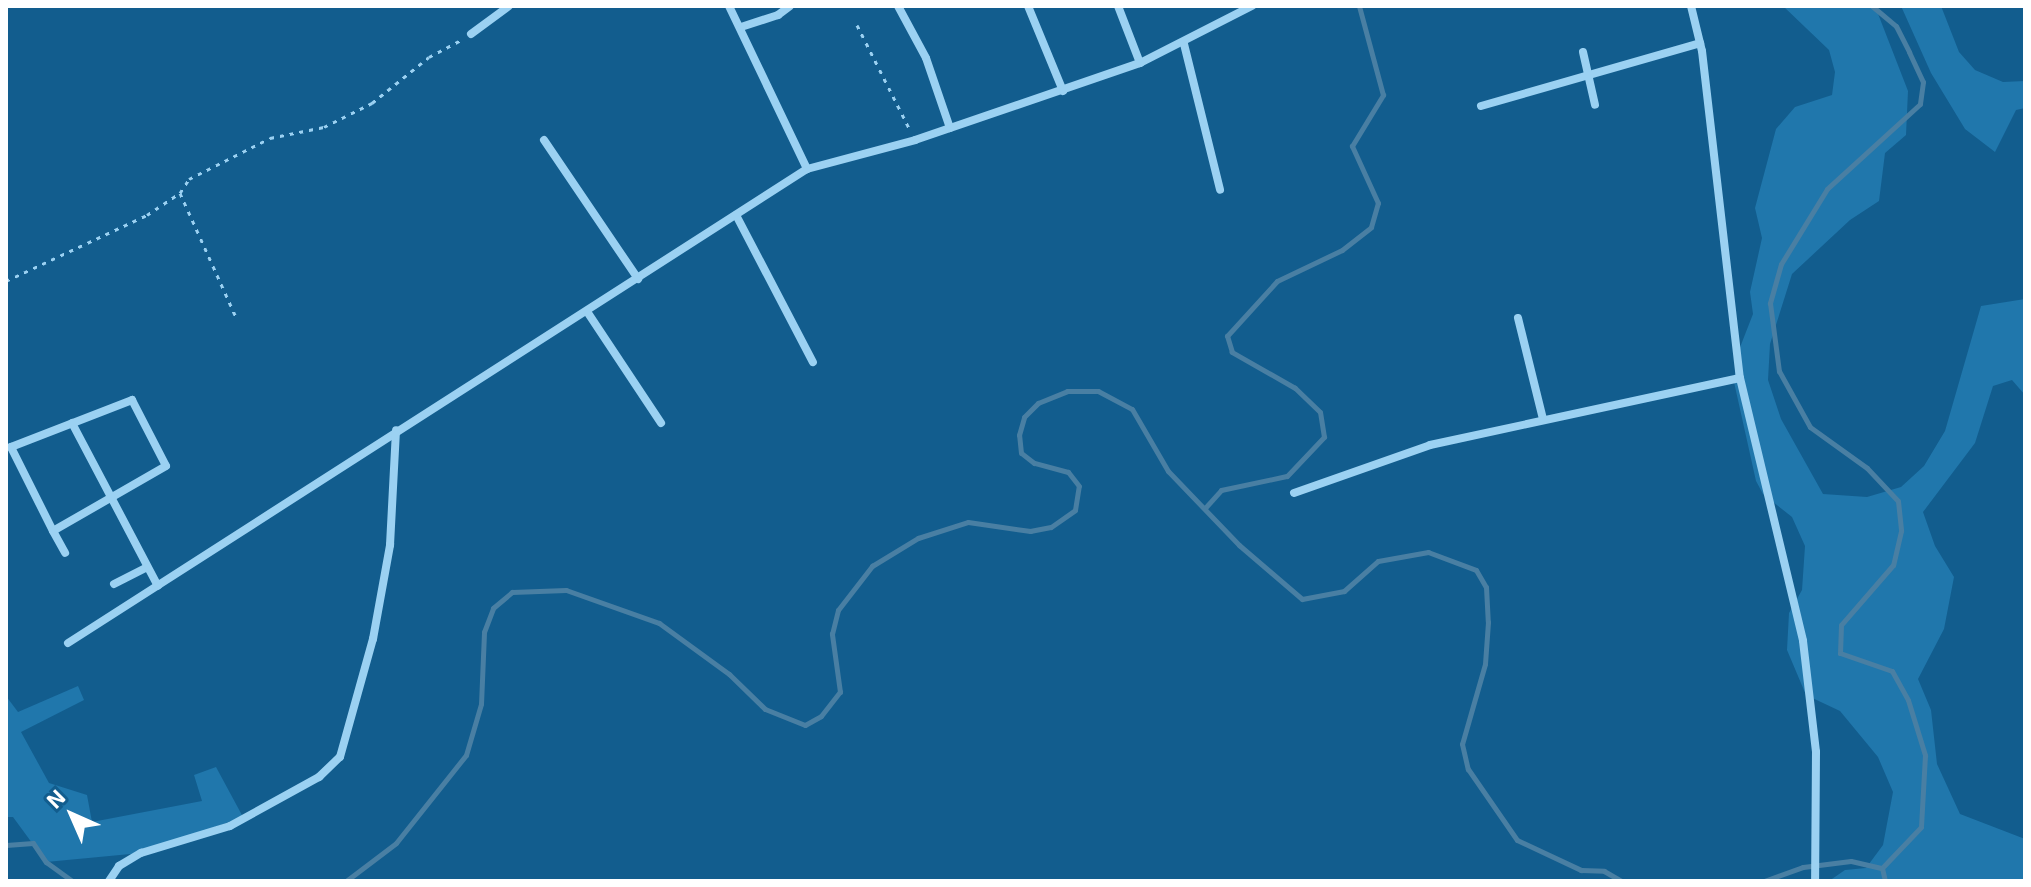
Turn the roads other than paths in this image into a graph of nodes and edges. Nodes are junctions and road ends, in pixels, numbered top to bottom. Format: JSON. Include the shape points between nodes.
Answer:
{"nodes":[{"id":1,"x":509,"y":6,"type":"edge"},
{"id":2,"x":729,"y":6,"type":"edge"},
{"id":3,"x":790,"y":6,"type":"edge"},
{"id":4,"x":898,"y":6,"type":"edge"},
{"id":5,"x":1028,"y":6,"type":"edge"},
{"id":6,"x":1118,"y":6,"type":"edge"},
{"id":7,"x":1252,"y":6,"type":"edge"},
{"id":8,"x":1691,"y":6,"type":"edge"},
{"id":9,"x":741,"y":27,"type":"junction"},
{"id":10,"x":471,"y":34,"type":"road end"},
{"id":11,"x":1700,"y":43,"type":"junction"},
{"id":12,"x":1184,"y":44,"type":"junction"},
{"id":13,"x":1583,"y":52,"type":"dead end"},
{"id":14,"x":1140,"y":63,"type":"junction"},
{"id":15,"x":1589,"y":75,"type":"junction"},
{"id":16,"x":1063,"y":91,"type":"junction"},
{"id":17,"x":1595,"y":105,"type":"dead end"},
{"id":18,"x":1481,"y":106,"type":"dead end"},
{"id":19,"x":950,"y":128,"type":"junction"},
{"id":20,"x":544,"y":140,"type":"dead end"},
{"id":21,"x":807,"y":169,"type":"junction"},
{"id":22,"x":1220,"y":190,"type":"dead end"},
{"id":23,"x":736,"y":215,"type":"junction"},
{"id":24,"x":638,"y":279,"type":"junction"},
{"id":25,"x":588,"y":313,"type":"junction"},
{"id":26,"x":1518,"y":318,"type":"dead end"},
{"id":27,"x":813,"y":362,"type":"dead end"},
{"id":28,"x":1740,"y":378,"type":"junction"},
{"id":29,"x":1543,"y":419,"type":"junction"},
{"id":30,"x":72,"y":423,"type":"junction"},
{"id":31,"x":661,"y":423,"type":"dead end"},
{"id":32,"x":396,"y":430,"type":"junction"},
{"id":33,"x":1294,"y":493,"type":"dead end"},
{"id":34,"x":109,"y":499,"type":"junction"},
{"id":35,"x":53,"y":531,"type":"junction"},
{"id":36,"x":65,"y":553,"type":"dead end"},
{"id":37,"x":147,"y":567,"type":"junction"},
{"id":38,"x":114,"y":584,"type":"dead end"},
{"id":39,"x":158,"y":586,"type":"junction"},
{"id":40,"x":68,"y":643,"type":"dead end"},
{"id":41,"x":109,"y":881,"type":"edge"},
{"id":42,"x":1815,"y":881,"type":"edge"}],
"edges":[{"from":1,"to":10,"type":"street"},
{"from":2,"to":9,"type":"street"},
{"from":3,"to":9,"type":"street"},
{"from":4,"to":19,"type":"street","via":[[926,58]]},
{"from":5,"to":16,"type":"street"},
{"from":6,"to":14,"type":"street"},
{"from":7,"to":12,"type":"street"},
{"from":8,"to":11,"type":"street"},
{"from":9,"to":21,"type":"street"},
{"from":11,"to":15,"type":"street"},
{"from":11,"to":28,"type":"street"},
{"from":12,"to":14,"type":"street"},
{"from":12,"to":22,"type":"street"},
{"from":13,"to":15,"type":"street"},
{"from":14,"to":16,"type":"street"},
{"from":15,"to":17,"type":"street"},
{"from":15,"to":18,"type":"street"},
{"from":16,"to":19,"type":"street"},
{"from":19,"to":21,"type":"street"},
{"from":20,"to":24,"type":"street"},
{"from":21,"to":23,"type":"street"},
{"from":23,"to":24,"type":"street"},
{"from":23,"to":27,"type":"street"},
{"from":24,"to":25,"type":"street"},
{"from":25,"to":31,"type":"street"},
{"from":25,"to":32,"type":"street"},
{"from":26,"to":29,"type":"street"},
{"from":28,"to":29,"type":"street"},
{"from":28,"to":42,"type":"street","via":[[1803,641],[1816,752]]},
{"from":29,"to":33,"type":"street","via":[[1430,445]]},
{"from":30,"to":34,"type":"street"},
{"from":30,"to":34,"type":"street","via":[[132,400],[166,466]]},
{"from":30,"to":35,"type":"street","via":[[11,447]]},
{"from":32,"to":39,"type":"street"},
{"from":32,"to":41,"type":"street","via":[[390,545],[364,677],[340,757],[319,777],[230,826],[163,843],[119,866]]},
{"from":34,"to":35,"type":"street"},
{"from":34,"to":37,"type":"street"},
{"from":35,"to":36,"type":"street"},
{"from":37,"to":38,"type":"street"},
{"from":37,"to":39,"type":"street"},
{"from":39,"to":40,"type":"street"}]}
